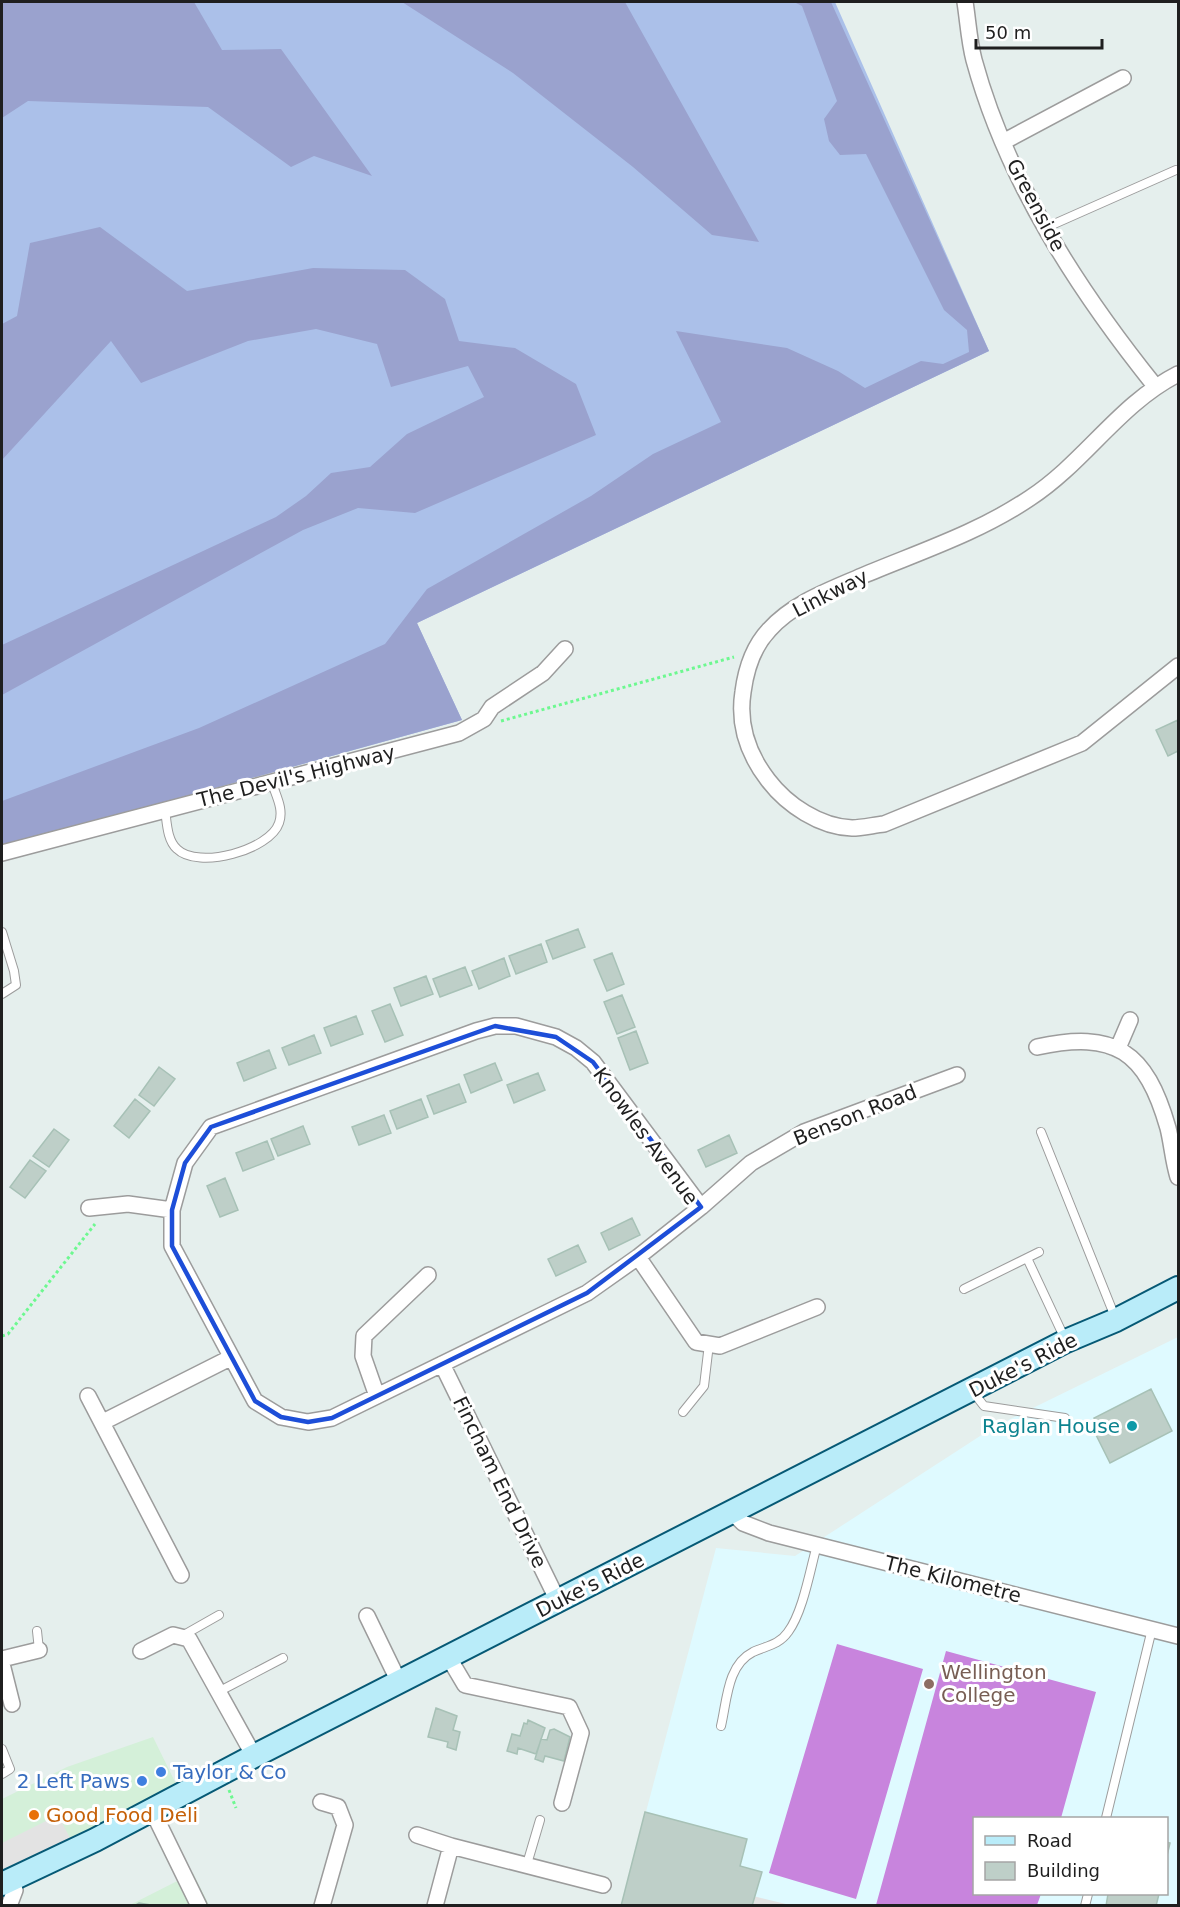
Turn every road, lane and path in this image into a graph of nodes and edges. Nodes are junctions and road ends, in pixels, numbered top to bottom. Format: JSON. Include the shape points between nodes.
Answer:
{"nodes":[{"id":1,"x":965,"y":2,"type":"edge"},
{"id":2,"x":1123,"y":78,"type":"dead end"},
{"id":3,"x":1003,"y":142,"type":"junction"},
{"id":4,"x":1176,"y":170,"type":"dead end"},
{"id":5,"x":1045,"y":228,"type":"junction"},
{"id":6,"x":1179,"y":374,"type":"edge"},
{"id":7,"x":1155,"y":386,"type":"junction"},
{"id":8,"x":565,"y":649,"type":"dead end"},
{"id":9,"x":753,"y":652,"type":"junction"},
{"id":10,"x":1179,"y":666,"type":"edge"},
{"id":11,"x":484,"y":718,"type":"junction"},
{"id":12,"x":272,"y":783,"type":"junction"},
{"id":13,"x":165,"y":808,"type":"junction"},
{"id":14,"x":2,"y":853,"type":"edge"},
{"id":15,"x":2,"y":932,"type":"edge"},
{"id":16,"x":2,"y":994,"type":"edge"},
{"id":17,"x":1130,"y":1020,"type":"dead end"},
{"id":18,"x":1037,"y":1047,"type":"dead end"},
{"id":19,"x":1118,"y":1048,"type":"junction"},
{"id":20,"x":957,"y":1075,"type":"dead end"},
{"id":21,"x":1041,"y":1132,"type":"dead end"},
{"id":22,"x":1179,"y":1177,"type":"edge"},
{"id":23,"x":109,"y":1206,"type":"junction"},
{"id":24,"x":701,"y":1207,"type":"junction"},
{"id":25,"x":89,"y":1208,"type":"dead end"},
{"id":26,"x":172,"y":1210,"type":"junction"},
{"id":27,"x":1039,"y":1252,"type":"dead end"},
{"id":28,"x":638,"y":1257,"type":"junction"},
{"id":29,"x":1027,"y":1258,"type":"junction"},
{"id":30,"x":428,"y":1275,"type":"dead end"},
{"id":31,"x":1179,"y":1288,"type":"edge"},
{"id":32,"x":964,"y":1289,"type":"dead end"},
{"id":33,"x":817,"y":1307,"type":"dead end"},
{"id":34,"x":1116,"y":1320,"type":"junction"},
{"id":35,"x":2,"y":1336,"type":"edge"},
{"id":36,"x":1066,"y":1341,"type":"junction"},
{"id":37,"x":709,"y":1344,"type":"junction"},
{"id":38,"x":230,"y":1358,"type":"junction"},
{"id":39,"x":442,"y":1364,"type":"junction"},
{"id":40,"x":973,"y":1390,"type":"junction"},
{"id":41,"x":88,"y":1396,"type":"dead end"},
{"id":42,"x":377,"y":1396,"type":"junction"},
{"id":43,"x":683,"y":1412,"type":"dead end"},
{"id":44,"x":1065,"y":1418,"type":"dead end"},
{"id":45,"x":103,"y":1422,"type":"junction"},
{"id":46,"x":732,"y":1512,"type":"junction"},
{"id":47,"x":817,"y":1545,"type":"junction"},
{"id":48,"x":180,"y":1575,"type":"dead end"},
{"id":49,"x":558,"y":1601,"type":"junction"},
{"id":50,"x":219,"y":1615,"type":"dead end"},
{"id":51,"x":367,"y":1616,"type":"dead end"},
{"id":52,"x":1152,"y":1629,"type":"junction"},
{"id":53,"x":37,"y":1631,"type":"dead end"},
{"id":54,"x":1179,"y":1636,"type":"edge"},
{"id":55,"x":181,"y":1637,"type":"junction"},
{"id":56,"x":39,"y":1650,"type":"joint"},
{"id":57,"x":141,"y":1651,"type":"dead end"},
{"id":58,"x":283,"y":1658,"type":"dead end"},
{"id":59,"x":449,"y":1658,"type":"junction"},
{"id":60,"x":2,"y":1662,"type":"edge"},
{"id":61,"x":399,"y":1682,"type":"junction"},
{"id":62,"x":218,"y":1692,"type":"junction"},
{"id":63,"x":12,"y":1704,"type":"dead end"},
{"id":64,"x":722,"y":1726,"type":"dead end"},
{"id":65,"x":2,"y":1749,"type":"edge"},
{"id":66,"x":254,"y":1756,"type":"junction"},
{"id":67,"x":2,"y":1773,"type":"edge"},
{"id":68,"x":227,"y":1785,"type":"dead end"},
{"id":69,"x":321,"y":1802,"type":"dead end"},
{"id":70,"x":562,"y":1803,"type":"dead end"},
{"id":71,"x":236,"y":1808,"type":"dead end"},
{"id":72,"x":152,"y":1810,"type":"junction"},
{"id":73,"x":1106,"y":1817,"type":"edge"},
{"id":74,"x":540,"y":1820,"type":"dead end"},
{"id":75,"x":417,"y":1835,"type":"dead end"},
{"id":76,"x":451,"y":1846,"type":"junction"},
{"id":77,"x":528,"y":1864,"type":"junction"},
{"id":78,"x":6,"y":1882,"type":"edge"},
{"id":79,"x":603,"y":1885,"type":"dead end"},
{"id":80,"x":9,"y":1905,"type":"edge"},
{"id":81,"x":199,"y":1905,"type":"edge"},
{"id":82,"x":322,"y":1905,"type":"edge"},
{"id":83,"x":435,"y":1905,"type":"edge"}],
"edges":[{"from":1,"to":3,"type":"street","name":"Greenside","via":[[974,60]]},
{"from":2,"to":3,"type":"street"},
{"from":3,"to":5,"type":"street","name":"Greenside"},
{"from":4,"to":5,"type":"lane"},
{"from":5,"to":7,"type":"street","name":"Greenside","via":[[1106,325]]},
{"from":6,"to":7,"type":"street","name":"Linkway"},
{"from":7,"to":9,"type":"street","name":"Linkway","via":[[1032,497],[984,526],[820,594],[769,630]]},
{"from":8,"to":11,"type":"street","name":"The Devil's Highway","via":[[543,673],[492,707]]},
{"from":9,"to":10,"type":"street","name":"Linkway","via":[[741,705],[742,727],[750,751],[778,793],[795,807],[816,818],[852,828],[884,824],[1082,743]]},
{"from":9,"to":11,"type":"path","via":[[502,721]]},
{"from":11,"to":12,"type":"street","name":"The Devil's Highway","via":[[459,733]]},
{"from":12,"to":13,"type":"street","name":"The Devil's Highway"},
{"from":12,"to":13,"type":"lane","via":[[281,811],[279,825],[270,836],[242,851],[215,858],[200,860],[176,849]]},
{"from":13,"to":14,"type":"street","name":"The Devil's Highway"},
{"from":15,"to":16,"type":"lane","via":[[16,985]]},
{"from":17,"to":19,"type":"street"},
{"from":18,"to":19,"type":"street","via":[[1084,1040]]},
{"from":19,"to":22,"type":"street","via":[[1136,1061],[1156,1092]]},
{"from":20,"to":24,"type":"street","name":"Benson Road","via":[[804,1132],[751,1163]]},
{"from":21,"to":34,"type":"lane"},
{"from":23,"to":25,"type":"street"},
{"from":23,"to":26,"type":"street","via":[[128,1204]]},
{"from":23,"to":35,"type":"path","via":[[8,1334]]},
{"from":24,"to":26,"type":"street","name":"Knowles Avenue","via":[[593,1062],[556,1037],[516,1026],[495,1026],[210,1126],[185,1163]]},
{"from":24,"to":28,"type":"street","name":"Knowles Avenue"},
{"from":26,"to":38,"type":"street","name":"Knowles Avenue","via":[[172,1246]]},
{"from":27,"to":29,"type":"lane"},
{"from":28,"to":37,"type":"street","via":[[696,1342]]},
{"from":28,"to":39,"type":"street","name":"Knowles Avenue","via":[[587,1293]]},
{"from":29,"to":32,"type":"lane"},
{"from":29,"to":36,"type":"lane"},
{"from":30,"to":42,"type":"street","via":[[364,1336],[363,1356]]},
{"from":31,"to":34,"type":"main road","name":"Duke's Ride"},
{"from":33,"to":37,"type":"street","via":[[720,1346]]},
{"from":34,"to":36,"type":"main road","name":"Duke's Ride"},
{"from":36,"to":40,"type":"main road","name":"Duke's Ride"},
{"from":37,"to":43,"type":"lane","via":[[704,1386]]},
{"from":38,"to":42,"type":"street","name":"Knowles Avenue","via":[[255,1401],[282,1417],[308,1422],[332,1418]]},
{"from":38,"to":45,"type":"street"},
{"from":39,"to":42,"type":"street","name":"Knowles Avenue"},
{"from":39,"to":49,"type":"street","name":"Fincham End Drive"},
{"from":40,"to":44,"type":"lane","via":[[984,1406]]},
{"from":40,"to":46,"type":"main road","name":"Duke's Ride"},
{"from":41,"to":45,"type":"street"},
{"from":45,"to":48,"type":"street"},
{"from":46,"to":47,"type":"street","name":"The Kilometre","via":[[743,1523]]},
{"from":46,"to":49,"type":"main road","name":"Duke's Ride"},
{"from":47,"to":52,"type":"street","name":"The Kilometre"},
{"from":47,"to":64,"type":"lane","via":[[789,1632],[775,1645],[751,1653],[734,1670]]},
{"from":49,"to":59,"type":"main road","name":"Duke's Ride"},
{"from":50,"to":55,"type":"lane"},
{"from":51,"to":61,"type":"street"},
{"from":52,"to":54,"type":"street","name":"The Kilometre"},
{"from":52,"to":73,"type":"lane"},
{"from":53,"to":56,"type":"lane"},
{"from":55,"to":57,"type":"street","via":[[173,1635]]},
{"from":55,"to":62,"type":"street","via":[[189,1639]]},
{"from":56,"to":60,"type":"street"},
{"from":58,"to":62,"type":"lane"},
{"from":59,"to":61,"type":"main road","name":"Duke's Ride"},
{"from":59,"to":70,"type":"street","via":[[465,1685],[569,1707],[581,1733]]},
{"from":60,"to":63,"type":"street"},
{"from":61,"to":66,"type":"main road","name":"Duke's Ride"},
{"from":62,"to":66,"type":"street"},
{"from":65,"to":67,"type":"lane","via":[[10,1769]]},
{"from":66,"to":72,"type":"main road","name":"Duke's Ride"},
{"from":68,"to":71,"type":"path"},
{"from":69,"to":82,"type":"street","via":[[338,1807],[345,1825]]},
{"from":72,"to":78,"type":"main road","name":"Duke's Ride"},
{"from":72,"to":81,"type":"street"},
{"from":74,"to":77,"type":"lane"},
{"from":75,"to":76,"type":"street"},
{"from":76,"to":77,"type":"street"},
{"from":76,"to":83,"type":"street"},
{"from":77,"to":79,"type":"street"},
{"from":78,"to":80,"type":"street","via":[[15,1890]]}]}
